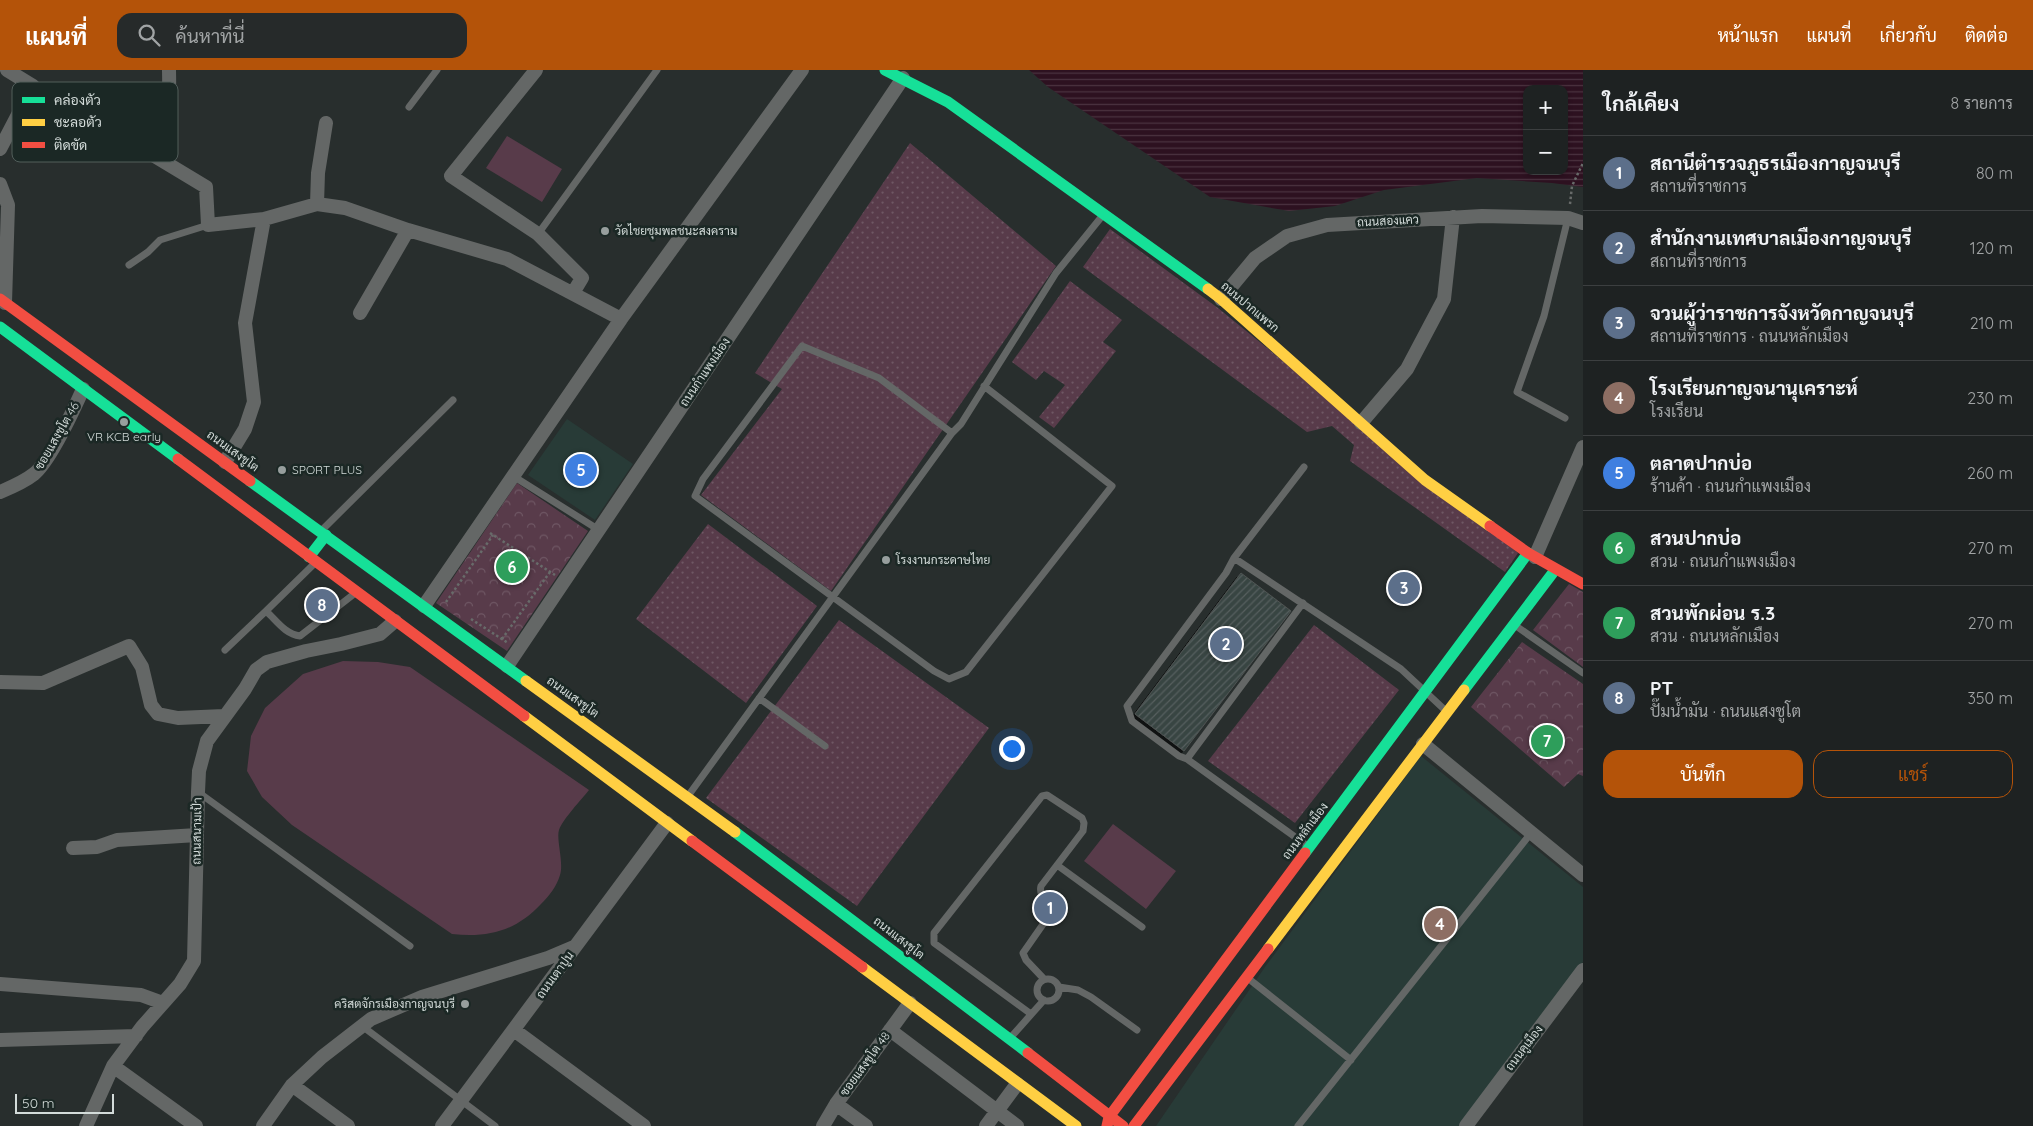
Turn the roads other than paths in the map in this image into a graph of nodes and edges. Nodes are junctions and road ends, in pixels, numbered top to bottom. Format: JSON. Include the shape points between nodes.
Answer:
{"nodes":[{"id":1,"x":7,"y":70,"type":"edge"},
{"id":2,"x":437,"y":70,"type":"edge"},
{"id":3,"x":536,"y":70,"type":"edge"},
{"id":4,"x":656,"y":70,"type":"edge"},
{"id":5,"x":802,"y":70,"type":"edge"},
{"id":6,"x":885,"y":70,"type":"edge"},
{"id":7,"x":903,"y":78,"type":"junction"},
{"id":8,"x":26,"y":82,"type":"edge"},
{"id":9,"x":409,"y":107,"type":"dead end"},
{"id":10,"x":326,"y":122,"type":"dead end"},
{"id":11,"x":12,"y":126,"type":"edge"},
{"id":12,"x":0,"y":149,"type":"edge"},
{"id":13,"x":165,"y":162,"type":"edge"},
{"id":14,"x":0,"y":184,"type":"edge"},
{"id":15,"x":317,"y":204,"type":"junction"},
{"id":16,"x":1103,"y":214,"type":"junction"},
{"id":17,"x":1453,"y":218,"type":"junction"},
{"id":18,"x":1568,"y":218,"type":"junction"},
{"id":19,"x":264,"y":219,"type":"junction"},
{"id":20,"x":1583,"y":223,"type":"edge"},
{"id":21,"x":208,"y":225,"type":"junction"},
{"id":22,"x":408,"y":230,"type":"junction"},
{"id":23,"x":538,"y":234,"type":"junction"},
{"id":24,"x":128,"y":265,"type":"dead end"},
{"id":25,"x":573,"y":293,"type":"junction"},
{"id":26,"x":1221,"y":299,"type":"junction"},
{"id":27,"x":3,"y":301,"type":"edge"},
{"id":28,"x":360,"y":314,"type":"dead end"},
{"id":29,"x":621,"y":320,"type":"junction"},
{"id":30,"x":0,"y":327,"type":"edge"},
{"id":31,"x":984,"y":386,"type":"junction"},
{"id":32,"x":83,"y":389,"type":"junction"},
{"id":33,"x":453,"y":400,"type":"dead end"},
{"id":34,"x":1565,"y":418,"type":"dead end"},
{"id":35,"x":1362,"y":423,"type":"junction"},
{"id":36,"x":952,"y":433,"type":"junction"},
{"id":37,"x":1583,"y":447,"type":"edge"},
{"id":38,"x":225,"y":462,"type":"junction"},
{"id":39,"x":1304,"y":466,"type":"dead end"},
{"id":40,"x":514,"y":476,"type":"junction"},
{"id":41,"x":0,"y":492,"type":"edge"},
{"id":42,"x":599,"y":530,"type":"junction"},
{"id":43,"x":323,"y":533,"type":"junction"},
{"id":44,"x":1531,"y":555,"type":"junction"},
{"id":45,"x":1234,"y":558,"type":"junction"},
{"id":46,"x":313,"y":559,"type":"junction"},
{"id":47,"x":1554,"y":570,"type":"junction"},
{"id":48,"x":1583,"y":584,"type":"edge"},
{"id":49,"x":357,"y":592,"type":"junction"},
{"id":50,"x":832,"y":598,"type":"junction"},
{"id":51,"x":1304,"y":603,"type":"junction"},
{"id":52,"x":424,"y":606,"type":"junction"},
{"id":53,"x":266,"y":611,"type":"junction"},
{"id":54,"x":395,"y":621,"type":"junction"},
{"id":55,"x":1513,"y":624,"type":"junction"},
{"id":56,"x":225,"y":650,"type":"dead end"},
{"id":57,"x":507,"y":666,"type":"junction"},
{"id":58,"x":1583,"y":673,"type":"edge"},
{"id":59,"x":0,"y":682,"type":"edge"},
{"id":60,"x":1425,"y":692,"type":"junction"},
{"id":61,"x":759,"y":698,"type":"junction"},
{"id":62,"x":1447,"y":712,"type":"junction"},
{"id":63,"x":224,"y":716,"type":"junction"},
{"id":64,"x":1423,"y":744,"type":"junction"},
{"id":65,"x":825,"y":746,"type":"dead end"},
{"id":66,"x":1187,"y":759,"type":"junction"},
{"id":67,"x":198,"y":792,"type":"junction"},
{"id":68,"x":687,"y":797,"type":"junction"},
{"id":69,"x":668,"y":823,"type":"junction"},
{"id":70,"x":1531,"y":833,"type":"junction"},
{"id":71,"x":197,"y":835,"type":"junction"},
{"id":72,"x":1310,"y":847,"type":"junction"},
{"id":73,"x":74,"y":848,"type":"dead end"},
{"id":74,"x":1057,"y":865,"type":"junction"},
{"id":75,"x":1583,"y":875,"type":"edge"},
{"id":76,"x":1142,"y":927,"type":"dead end"},
{"id":77,"x":410,"y":946,"type":"dead end"},
{"id":78,"x":576,"y":946,"type":"junction"},
{"id":79,"x":1583,"y":970,"type":"edge"},
{"id":80,"x":911,"y":974,"type":"junction"},
{"id":81,"x":1246,"y":977,"type":"junction"},
{"id":82,"x":1044,"y":979,"type":"junction"},
{"id":83,"x":0,"y":984,"type":"edge"},
{"id":84,"x":1059,"y":987,"type":"junction"},
{"id":85,"x":898,"y":994,"type":"junction"},
{"id":86,"x":1044,"y":1000,"type":"junction"},
{"id":87,"x":163,"y":1003,"type":"junction"},
{"id":88,"x":910,"y":1003,"type":"junction"},
{"id":89,"x":1031,"y":1014,"type":"junction"},
{"id":90,"x":362,"y":1026,"type":"junction"},
{"id":91,"x":514,"y":1030,"type":"junction"},
{"id":92,"x":890,"y":1030,"type":"junction"},
{"id":93,"x":1137,"y":1030,"type":"dead end"},
{"id":94,"x":136,"y":1036,"type":"junction"},
{"id":95,"x":0,"y":1040,"type":"edge"},
{"id":96,"x":1009,"y":1040,"type":"junction"},
{"id":97,"x":1351,"y":1060,"type":"junction"},
{"id":98,"x":113,"y":1066,"type":"junction"},
{"id":99,"x":1017,"y":1084,"type":"junction"},
{"id":100,"x":292,"y":1086,"type":"junction"},
{"id":101,"x":461,"y":1101,"type":"junction"},
{"id":102,"x":836,"y":1104,"type":"junction"},
{"id":103,"x":997,"y":1111,"type":"junction"},
{"id":104,"x":1108,"y":1121,"type":"edge"},
{"id":105,"x":86,"y":1126,"type":"edge"},
{"id":106,"x":196,"y":1126,"type":"edge"},
{"id":107,"x":263,"y":1126,"type":"edge"},
{"id":108,"x":348,"y":1126,"type":"edge"},
{"id":109,"x":442,"y":1126,"type":"edge"},
{"id":110,"x":495,"y":1126,"type":"edge"},
{"id":111,"x":644,"y":1126,"type":"edge"},
{"id":112,"x":823,"y":1126,"type":"edge"},
{"id":113,"x":866,"y":1126,"type":"edge"},
{"id":114,"x":986,"y":1126,"type":"edge"},
{"id":115,"x":1018,"y":1126,"type":"edge"},
{"id":116,"x":1076,"y":1126,"type":"edge"},
{"id":117,"x":1123,"y":1126,"type":"edge"},
{"id":118,"x":1134,"y":1126,"type":"edge"},
{"id":119,"x":1298,"y":1126,"type":"edge"},
{"id":120,"x":1466,"y":1126,"type":"edge"}],
"edges":[{"from":1,"to":8,"type":"street"},
{"from":2,"to":9,"type":"lane"},
{"from":3,"to":23,"type":"street","via":[[451,176]]},
{"from":4,"to":23,"type":"lane"},
{"from":5,"to":29,"type":"street"},
{"from":6,"to":7,"type":"main road","name":"ถนนปากแพรก"},
{"from":7,"to":16,"type":"main road","name":"ถนนปากแพรก","via":[[948,102]]},
{"from":7,"to":42,"type":"street","name":"ถนนกำแพงเมือง"},
{"from":10,"to":15,"type":"street"},
{"from":11,"to":12,"type":"street"},
{"from":13,"to":21,"type":"street","via":[[206,187]]},
{"from":14,"to":27,"type":"street","via":[[8,205]]},
{"from":15,"to":19,"type":"street"},
{"from":15,"to":22,"type":"street","via":[[345,208]]},
{"from":16,"to":26,"type":"main road","name":"ถนนปากแพรก"},
{"from":16,"to":31,"type":"lane","via":[[1056,273]]},
{"from":17,"to":18,"type":"street","name":"ถนนสองแคว"},
{"from":17,"to":26,"type":"street","name":"ถนนสองแคว","via":[[1327,224],[1287,236],[1255,258]]},
{"from":17,"to":35,"type":"street","via":[[1444,299],[1407,369]]},
{"from":18,"to":20,"type":"street","name":"ถนนสองแคว"},
{"from":18,"to":34,"type":"lane","via":[[1544,316],[1517,392]]},
{"from":19,"to":21,"type":"street"},
{"from":19,"to":38,"type":"street","via":[[245,323],[254,402],[245,429]]},
{"from":21,"to":24,"type":"lane","via":[[160,240]]},
{"from":22,"to":25,"type":"street","via":[[507,259]]},
{"from":22,"to":28,"type":"street"},
{"from":23,"to":25,"type":"street","via":[[582,278]]},
{"from":25,"to":29,"type":"street"},
{"from":26,"to":35,"type":"main road","name":"ถนนปากแพรก"},
{"from":27,"to":38,"type":"main road","name":"ถนนแสงชูโต"},
{"from":29,"to":40,"type":"street"},
{"from":30,"to":32,"type":"main road"},
{"from":31,"to":36,"type":"lane"},
{"from":31,"to":50,"type":"lane","via":[[1112,486],[966,672],[949,679]]},
{"from":32,"to":41,"type":"street","name":"ซอยแสงชูโต 46","via":[[72,414],[36,472]]},
{"from":32,"to":46,"type":"main road"},
{"from":33,"to":43,"type":"lane"},
{"from":35,"to":44,"type":"main road","name":"ถนนปากแพรก","via":[[1425,480]]},
{"from":36,"to":50,"type":"lane"},
{"from":36,"to":50,"type":"lane","via":[[879,378],[802,346],[703,479],[695,496]]},
{"from":37,"to":44,"type":"street"},
{"from":38,"to":43,"type":"main road","name":"ถนนแสงชูโต"},
{"from":39,"to":45,"type":"lane"},
{"from":40,"to":42,"type":"lane"},
{"from":40,"to":52,"type":"street"},
{"from":42,"to":57,"type":"street","name":"ถนนกำแพงเมือง"},
{"from":43,"to":46,"type":"main road"},
{"from":43,"to":52,"type":"main road","name":"ถนนแสงชูโต"},
{"from":44,"to":47,"type":"main road","name":"ถนนปากแพรก"},
{"from":44,"to":60,"type":"main road","name":"ถนนหลักเมือง"},
{"from":45,"to":51,"type":"lane"},
{"from":45,"to":66,"type":"lane","via":[[1127,706],[1132,721]]},
{"from":46,"to":49,"type":"main road"},
{"from":46,"to":53,"type":"lane"},
{"from":47,"to":48,"type":"main road","name":"ถนนปากแพรก"},
{"from":47,"to":55,"type":"main road"},
{"from":49,"to":53,"type":"lane","via":[[300,636],[285,630]]},
{"from":49,"to":54,"type":"main road"},
{"from":50,"to":61,"type":"lane"},
{"from":51,"to":60,"type":"lane","via":[[1401,668]]},
{"from":51,"to":66,"type":"lane"},
{"from":52,"to":57,"type":"main road","name":"ถนนแสงชูโต"},
{"from":53,"to":56,"type":"lane"},
{"from":54,"to":63,"type":"street","name":"ถนนสนามเป้า","via":[[380,634],[267,662],[256,670]]},
{"from":54,"to":69,"type":"main road"},
{"from":55,"to":58,"type":"lane"},
{"from":55,"to":62,"type":"main road"},
{"from":57,"to":68,"type":"main road","name":"ถนนแสงชูโต"},
{"from":59,"to":63,"type":"street","via":[[43,683],[129,646],[142,667],[151,705],[158,714],[178,718]]},
{"from":60,"to":62,"type":"lane"},
{"from":60,"to":72,"type":"main road","name":"ถนนหลักเมือง"},
{"from":61,"to":65,"type":"lane"},
{"from":61,"to":68,"type":"lane"},
{"from":62,"to":64,"type":"main road"},
{"from":63,"to":67,"type":"street","name":"ถนนสนามเป้า","via":[[207,741],[199,771]]},
{"from":64,"to":70,"type":"street"},
{"from":64,"to":81,"type":"main road"},
{"from":66,"to":72,"type":"lane"},
{"from":67,"to":71,"type":"street","name":"ถนนสนามเป้า"},
{"from":67,"to":77,"type":"lane"},
{"from":68,"to":80,"type":"main road","name":"ถนนแสงชูโต"},
{"from":69,"to":78,"type":"street","name":"ถนนเตาปูน"},
{"from":69,"to":85,"type":"main road","via":[[752,880]]},
{"from":70,"to":75,"type":"street"},
{"from":70,"to":97,"type":"lane"},
{"from":71,"to":73,"type":"street","via":[[117,840],[98,847]]},
{"from":71,"to":87,"type":"street","name":"ถนนสนามเป้า","via":[[194,961]]},
{"from":72,"to":104,"type":"main road","name":"ถนนหลักเมือง"},
{"from":74,"to":76,"type":"lane"},
{"from":74,"to":82,"type":"lane","via":[[1040,890],[1053,907],[1052,913],[1023,953]]},
{"from":74,"to":89,"type":"lane","via":[[1082,830],[1084,822],[1047,795],[1042,796],[932,938]]},
{"from":78,"to":90,"type":"street","via":[[548,958],[422,997]]},
{"from":78,"to":91,"type":"street","name":"ถนนเตาปูน"},
{"from":79,"to":120,"type":"street","name":"ถนนคูเมือง"},
{"from":80,"to":85,"type":"main road"},
{"from":80,"to":96,"type":"main road","name":"ถนนแสงชูโต"},
{"from":81,"to":97,"type":"lane"},
{"from":81,"to":118,"type":"main road"},
{"from":82,"to":84,"type":"lane","via":[[1056,982]]},
{"from":82,"to":86,"type":"lane","via":[[1037,989]]},
{"from":83,"to":87,"type":"street","via":[[141,995]]},
{"from":84,"to":86,"type":"lane","via":[[1056,998]]},
{"from":84,"to":93,"type":"lane","via":[[1084,993]]},
{"from":85,"to":88,"type":"main road"},
{"from":86,"to":89,"type":"lane"},
{"from":87,"to":94,"type":"street","name":"ถนนสนามเป้า"},
{"from":88,"to":92,"type":"street","name":"ซอยแสงชูโต 48"},
{"from":88,"to":99,"type":"main road"},
{"from":89,"to":96,"type":"lane"},
{"from":90,"to":100,"type":"street"},
{"from":90,"to":101,"type":"lane"},
{"from":91,"to":101,"type":"street","name":"ถนนเตาปูน"},
{"from":91,"to":111,"type":"street"},
{"from":92,"to":102,"type":"street","name":"ซอยแสงชูโต 48"},
{"from":92,"to":103,"type":"street"},
{"from":94,"to":95,"type":"street"},
{"from":94,"to":98,"type":"street","name":"ถนนสนามเป้า"},
{"from":96,"to":104,"type":"main road","name":"ถนนแสงชูโต"},
{"from":97,"to":119,"type":"lane"},
{"from":98,"to":105,"type":"street","name":"ถนนสนามเป้า"},
{"from":98,"to":106,"type":"street"},
{"from":99,"to":103,"type":"street"},
{"from":99,"to":116,"type":"main road"},
{"from":100,"to":107,"type":"street"},
{"from":100,"to":108,"type":"street"},
{"from":101,"to":109,"type":"street","name":"ถนนเตาปูน"},
{"from":101,"to":110,"type":"lane"},
{"from":102,"to":112,"type":"street","name":"ซอยแสงชูโต 48"},
{"from":102,"to":113,"type":"street"},
{"from":103,"to":114,"type":"street"},
{"from":103,"to":115,"type":"street"},
{"from":104,"to":117,"type":"main road","name":"ถนนแสงชูโต"}]}
